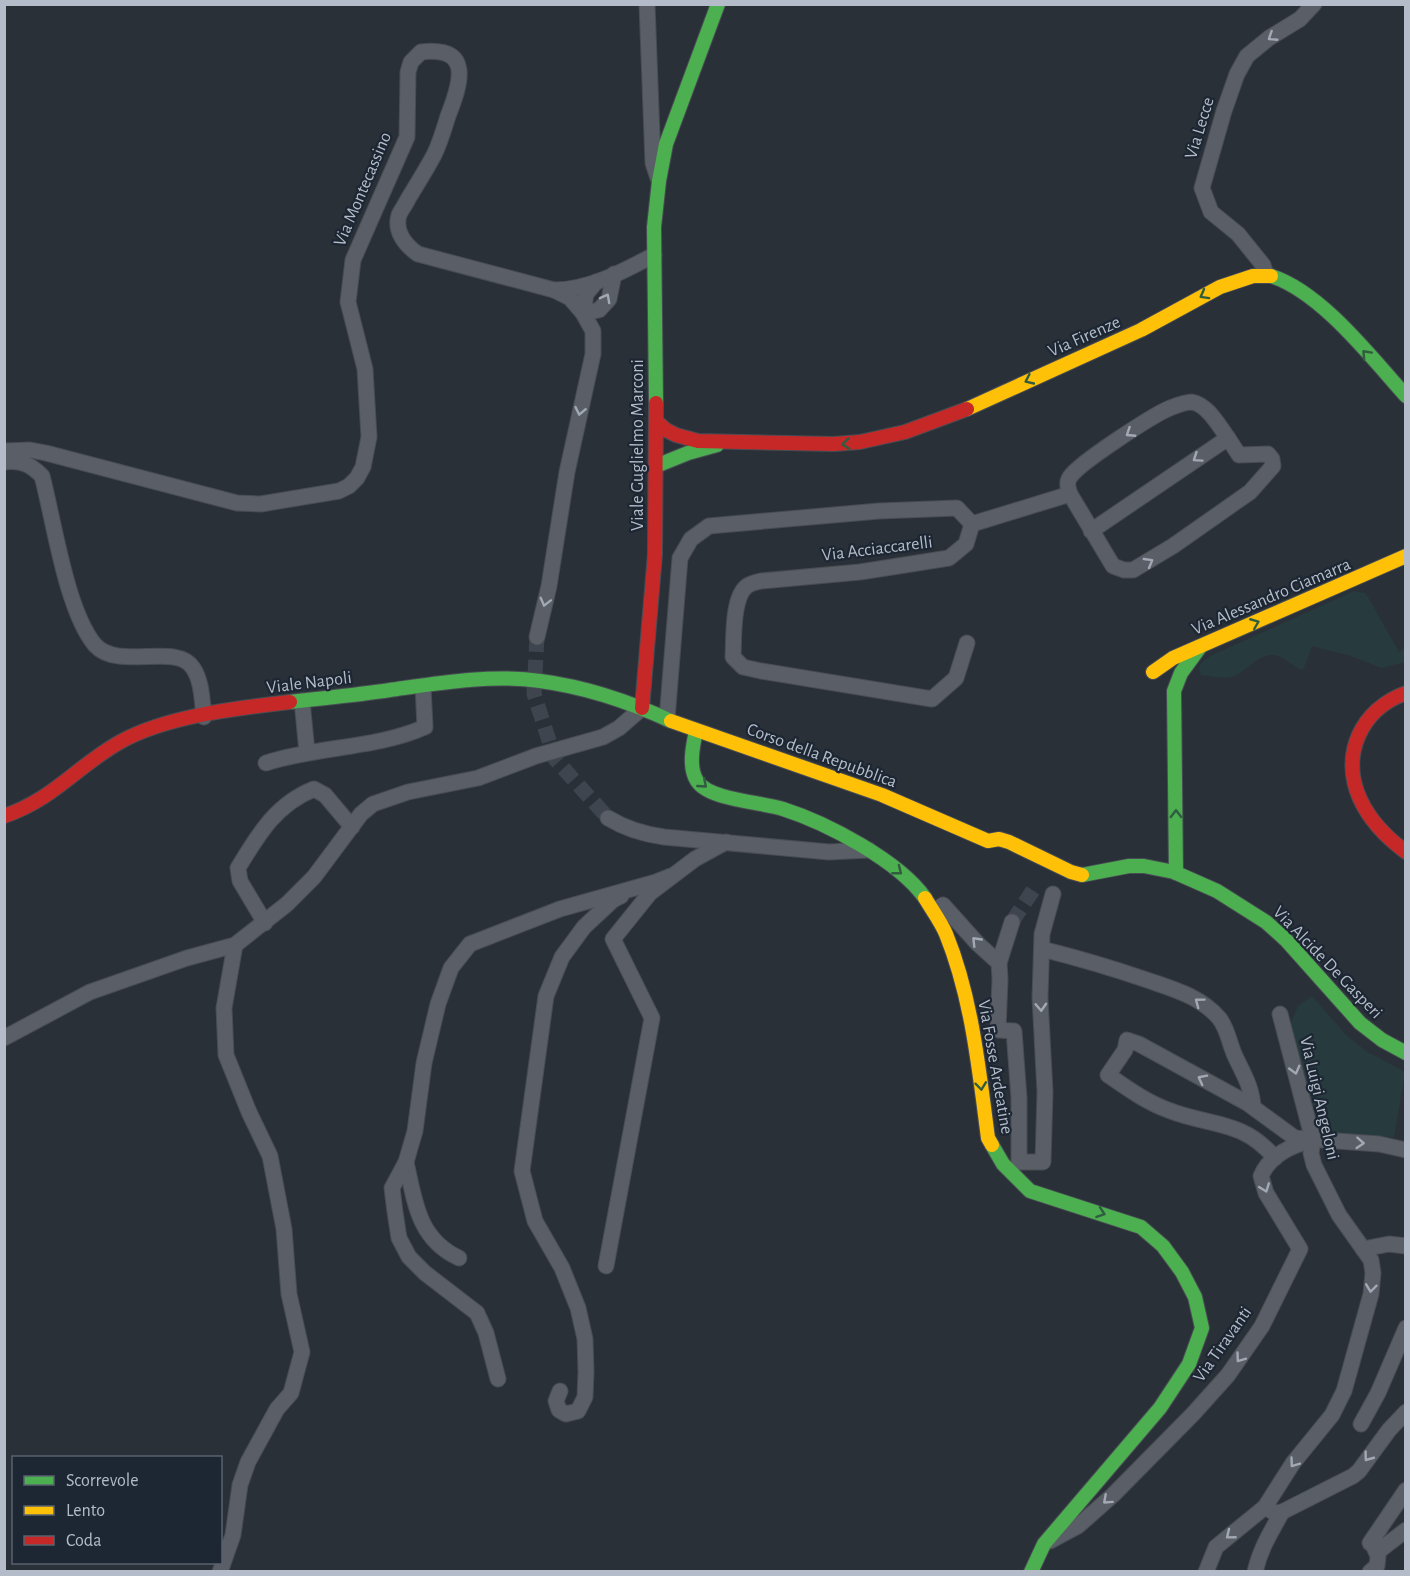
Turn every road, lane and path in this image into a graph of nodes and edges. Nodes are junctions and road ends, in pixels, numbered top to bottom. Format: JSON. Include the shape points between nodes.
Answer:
{"nodes":[{"id":1,"x":647,"y":4,"type":"edge"},
{"id":2,"x":718,"y":4,"type":"edge"},
{"id":3,"x":1314,"y":4,"type":"edge"},
{"id":4,"x":658,"y":181,"type":"junction"},
{"id":5,"x":654,"y":255,"type":"junction"},
{"id":6,"x":614,"y":274,"type":"junction"},
{"id":7,"x":1266,"y":275,"type":"junction"},
{"id":8,"x":596,"y":282,"type":"junction"},
{"id":9,"x":554,"y":290,"type":"junction"},
{"id":10,"x":583,"y":312,"type":"junction"},
{"id":11,"x":1406,"y":396,"type":"edge"},
{"id":12,"x":657,"y":422,"type":"junction"},
{"id":13,"x":1228,"y":438,"type":"junction"},
{"id":14,"x":729,"y":442,"type":"junction"},
{"id":15,"x":4,"y":451,"type":"edge"},
{"id":16,"x":4,"y":462,"type":"edge"},
{"id":17,"x":656,"y":466,"type":"junction"},
{"id":18,"x":1070,"y":494,"type":"junction"},
{"id":19,"x":972,"y":524,"type":"junction"},
{"id":20,"x":1091,"y":531,"type":"junction"},
{"id":21,"x":1406,"y":556,"type":"edge"},
{"id":22,"x":537,"y":637,"type":"tunnel mouth"},
{"id":23,"x":967,"y":643,"type":"dead end"},
{"id":24,"x":1201,"y":645,"type":"junction"},
{"id":25,"x":1153,"y":672,"type":"dead end"},
{"id":26,"x":423,"y":687,"type":"junction"},
{"id":27,"x":1406,"y":693,"type":"edge"},
{"id":28,"x":302,"y":701,"type":"junction"},
{"id":29,"x":642,"y":708,"type":"junction"},
{"id":30,"x":204,"y":717,"type":"junction"},
{"id":31,"x":667,"y":719,"type":"junction"},
{"id":32,"x":696,"y":731,"type":"junction"},
{"id":33,"x":308,"y":752,"type":"junction"},
{"id":34,"x":266,"y":763,"type":"dead end"},
{"id":35,"x":4,"y":816,"type":"edge"},
{"id":36,"x":608,"y":818,"type":"tunnel mouth"},
{"id":37,"x":352,"y":827,"type":"junction"},
{"id":38,"x":988,"y":841,"type":"joint"},
{"id":39,"x":726,"y":842,"type":"junction"},
{"id":40,"x":869,"y":850,"type":"junction"},
{"id":41,"x":1406,"y":852,"type":"edge"},
{"id":42,"x":1176,"y":873,"type":"junction"},
{"id":43,"x":671,"y":876,"type":"junction"},
{"id":44,"x":642,"y":885,"type":"junction"},
{"id":45,"x":1053,"y":894,"type":"dead end"},
{"id":46,"x":934,"y":911,"type":"junction"},
{"id":47,"x":265,"y":922,"type":"junction"},
{"id":48,"x":1012,"y":922,"type":"tunnel mouth"},
{"id":49,"x":235,"y":945,"type":"junction"},
{"id":50,"x":1042,"y":949,"type":"junction"},
{"id":51,"x":999,"y":963,"type":"junction"},
{"id":52,"x":1280,"y":1014,"type":"dead end"},
{"id":53,"x":4,"y":1038,"type":"edge"},
{"id":54,"x":1406,"y":1053,"type":"edge"},
{"id":55,"x":1253,"y":1107,"type":"junction"},
{"id":56,"x":1313,"y":1140,"type":"junction"},
{"id":57,"x":1406,"y":1150,"type":"edge"},
{"id":58,"x":1275,"y":1158,"type":"junction"},
{"id":59,"x":406,"y":1162,"type":"junction"},
{"id":60,"x":1406,"y":1246,"type":"edge"},
{"id":61,"x":1363,"y":1249,"type":"junction"},
{"id":62,"x":459,"y":1258,"type":"dead end"},
{"id":63,"x":606,"y":1266,"type":"dead end"},
{"id":64,"x":1406,"y":1328,"type":"edge"},
{"id":65,"x":498,"y":1379,"type":"dead end"},
{"id":66,"x":560,"y":1391,"type":"dead end"},
{"id":67,"x":1406,"y":1412,"type":"edge"},
{"id":68,"x":1361,"y":1424,"type":"dead end"},
{"id":69,"x":1405,"y":1490,"type":"edge"},
{"id":70,"x":1265,"y":1507,"type":"junction"},
{"id":71,"x":1282,"y":1512,"type":"junction"},
{"id":72,"x":1406,"y":1530,"type":"edge"},
{"id":73,"x":1044,"y":1544,"type":"junction"},
{"id":74,"x":1374,"y":1546,"type":"junction"},
{"id":75,"x":219,"y":1572,"type":"edge"},
{"id":76,"x":1031,"y":1572,"type":"edge"},
{"id":77,"x":1206,"y":1572,"type":"edge"},
{"id":78,"x":1255,"y":1572,"type":"edge"},
{"id":79,"x":1370,"y":1572,"type":"edge"}],
"edges":[{"from":1,"to":4,"type":"street","via":[[653,163]]},
{"from":2,"to":4,"type":"main road","name":"Viale Guglielmo Marconi","via":[[666,144]]},
{"from":3,"to":7,"type":"street","name":"Via Lecce","one_way":true,"via":[[1300,19],[1246,56],[1218,129],[1202,188],[1211,212],[1252,250]]},
{"from":4,"to":5,"type":"main road","name":"Viale Guglielmo Marconi"},
{"from":5,"to":6,"type":"street","name":"Via Montecassino"},
{"from":5,"to":12,"type":"main road","name":"Viale Guglielmo Marconi"},
{"from":6,"to":8,"type":"street","name":"Via Montecassino"},
{"from":10,"to":6,"type":"street","one_way":true,"via":[[599,310],[609,299]]},
{"from":11,"to":7,"type":"main road","one_way":true,"via":[[1315,300],[1277,277]]},
{"from":7,"to":14,"type":"main road","name":"Via Firenze","one_way":true,"via":[[1217,288],[1141,330],[920,427],[862,442],[832,445]]},
{"from":8,"to":9,"type":"street","name":"Via Montecassino"},
{"from":8,"to":10,"type":"street","via":[[586,294]]},
{"from":9,"to":10,"type":"street","via":[[570,298]]},
{"from":9,"to":15,"type":"street","name":"Via Montecassino","via":[[418,254],[402,238],[399,215],[435,153],[461,75],[458,62],[448,53],[421,52],[408,72],[407,137],[353,260],[348,302],[365,369],[369,437],[363,467],[349,486],[288,501],[237,503],[46,453]]},
{"from":10,"to":22,"type":"street","one_way":true,"via":[[592,331],[592,354]]},
{"from":12,"to":14,"type":"main road","via":[[678,436]]},
{"from":12,"to":17,"type":"main road","name":"Viale Guglielmo Marconi"},
{"from":13,"to":18,"type":"street","one_way":true,"via":[[1198,405],[1191,402],[1169,408],[1076,471],[1068,479]]},
{"from":13,"to":20,"type":"street","one_way":true},
{"from":20,"to":13,"type":"street","one_way":true,"via":[[1113,566],[1124,570],[1141,567],[1173,546],[1250,492],[1273,466],[1268,454],[1239,454]]},
{"from":14,"to":17,"type":"main road"},
{"from":16,"to":30,"type":"street","via":[[32,466],[42,476],[71,593],[94,643],[111,656],[168,656],[187,661],[199,680]]},
{"from":17,"to":29,"type":"main road","name":"Viale Guglielmo Marconi","via":[[655,554]]},
{"from":18,"to":19,"type":"street"},
{"from":18,"to":20,"type":"street"},
{"from":19,"to":23,"type":"street","name":"Via Acciaccarelli","via":[[966,544],[949,558],[748,585],[740,594],[734,626],[734,657],[743,667],[932,699],[956,678]]},
{"from":19,"to":31,"type":"street","name":"Via Acciaccarelli","via":[[957,508],[709,526],[691,539],[680,558]]},
{"from":24,"to":21,"type":"main road","name":"Via Alessandro Ciamarra","one_way":true},
{"from":24,"to":25,"type":"main road","name":"Via Alessandro Ciamarra","via":[[1173,657]]},
{"from":42,"to":24,"type":"main road","one_way":true,"via":[[1174,691],[1184,666]]},
{"from":26,"to":28,"type":"main road","name":"Viale Napoli"},
{"from":26,"to":29,"type":"main road","name":"Viale Napoli","via":[[539,681]]},
{"from":26,"to":33,"type":"street","via":[[425,727],[395,739]]},
{"from":27,"to":41,"type":"main road","via":[[1373,712],[1353,753],[1359,798],[1387,838]]},
{"from":28,"to":30,"type":"main road","name":"Viale Napoli"},
{"from":28,"to":33,"type":"street"},
{"from":29,"to":31,"type":"main road","name":"Corso della Repubblica"},
{"from":29,"to":37,"type":"street","via":[[603,737],[478,778],[390,797],[373,804]]},
{"from":30,"to":35,"type":"main road","name":"Viale Napoli","via":[[152,728],[121,741],[47,796]]},
{"from":31,"to":32,"type":"main road","name":"Corso della Repubblica"},
{"from":32,"to":38,"type":"main road","name":"Corso della Repubblica","via":[[879,793]]},
{"from":32,"to":40,"type":"main road","name":"Via Fosse Ardeatine","one_way":true,"via":[[693,771],[704,788],[808,818]]},
{"from":33,"to":34,"type":"street"},
{"from":36,"to":39,"type":"street","via":[[643,834]]},
{"from":37,"to":47,"type":"street","via":[[314,877]]},
{"from":37,"to":47,"type":"street","via":[[325,795],[314,789],[277,811],[238,868],[240,881]]},
{"from":38,"to":42,"type":"main road","name":"Via Alcide De Gasperi","via":[[1009,842],[1075,873],[1148,866]]},
{"from":39,"to":40,"type":"street","via":[[829,852]]},
{"from":39,"to":43,"type":"street"},
{"from":40,"to":46,"type":"main road","name":"Via Fosse Ardeatine","one_way":true,"via":[[903,874]]},
{"from":42,"to":54,"type":"main road","name":"Via Alcide De Gasperi","via":[[1247,908],[1284,937],[1357,1020],[1377,1038]]},
{"from":43,"to":44,"type":"street"},
{"from":43,"to":63,"type":"street","via":[[650,893],[613,939],[652,1018]]},
{"from":44,"to":59,"type":"street","via":[[560,909],[470,944],[451,968],[438,1004]]},
{"from":44,"to":66,"type":"street","via":[[613,900],[584,927],[562,957],[546,996],[540,1025],[522,1171],[535,1221],[562,1268],[585,1339],[585,1397],[578,1411],[566,1414],[559,1410],[556,1401]]},
{"from":45,"to":50,"type":"street","via":[[1043,923]]},
{"from":51,"to":46,"type":"street","one_way":true,"via":[[943,905]]},
{"from":46,"to":73,"type":"main road","name":"Via Fosse Ardeatine","one_way":true,"via":[[946,933],[963,987],[988,1138],[1003,1164],[1030,1191],[1126,1221],[1149,1233],[1182,1272],[1195,1297],[1202,1328],[1189,1364],[1160,1408]]},
{"from":47,"to":49,"type":"street"},
{"from":48,"to":51,"type":"street"},
{"from":49,"to":53,"type":"street","via":[[90,992]]},
{"from":49,"to":75,"type":"street","via":[[224,1008],[226,1054],[270,1156],[284,1229],[289,1294],[302,1352],[291,1394],[272,1417],[248,1462],[240,1485],[233,1535]]},
{"from":50,"to":51,"type":"street","one_way":true,"via":[[1043,1162],[1019,1162],[1014,1031],[998,1030]]},
{"from":55,"to":50,"type":"street","one_way":true,"via":[[1252,1091],[1226,1030],[1219,1018],[1193,997],[1117,969]]},
{"from":52,"to":56,"type":"street","name":"Via Luigi Angeloni","one_way":true},
{"from":55,"to":56,"type":"street","via":[[1295,1138]]},
{"from":55,"to":58,"type":"street","one_way":true,"via":[[1128,1040],[1108,1075],[1167,1110],[1241,1130]]},
{"from":56,"to":57,"type":"street","one_way":true,"via":[[1379,1144]]},
{"from":56,"to":58,"type":"street","via":[[1297,1144]]},
{"from":56,"to":61,"type":"street","name":"Via Luigi Angeloni","via":[[1314,1165],[1339,1215]]},
{"from":58,"to":73,"type":"street","name":"Via Tiravanti","one_way":true,"via":[[1261,1176],[1266,1193],[1300,1249],[1262,1326],[1228,1375],[1153,1456],[1078,1526]]},
{"from":59,"to":62,"type":"street","via":[[422,1224],[433,1240]]},
{"from":59,"to":65,"type":"street","via":[[392,1188],[399,1238],[409,1257],[425,1273],[477,1313]]},
{"from":60,"to":61,"type":"street","via":[[1389,1244]]},
{"from":61,"to":70,"type":"street","name":"Via Luigi Angeloni","one_way":true,"via":[[1371,1260],[1371,1294],[1344,1391],[1332,1415],[1293,1463]]},
{"from":64,"to":68,"type":"street"},
{"from":67,"to":71,"type":"street","one_way":true,"via":[[1356,1473]]},
{"from":69,"to":74,"type":"street","via":[[1370,1544]]},
{"from":70,"to":71,"type":"street"},
{"from":70,"to":77,"type":"street","name":"Via Luigi Angeloni","one_way":true,"via":[[1216,1547]]},
{"from":71,"to":78,"type":"street","via":[[1266,1539]]},
{"from":72,"to":74,"type":"street","via":[[1380,1550]]},
{"from":73,"to":76,"type":"main road","name":"Via Fosse Ardeatine"},
{"from":74,"to":79,"type":"street","via":[[1377,1566]]}]}
